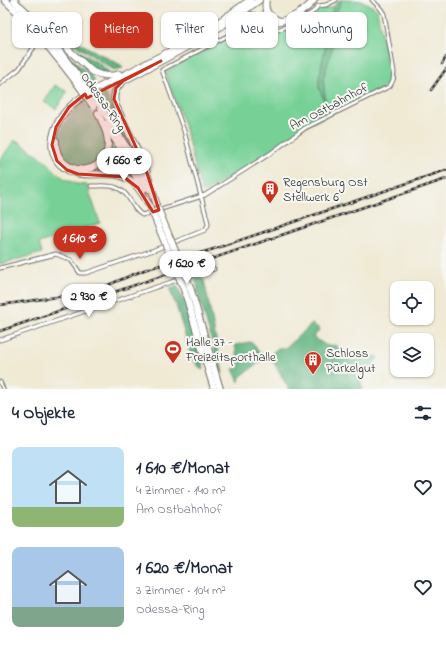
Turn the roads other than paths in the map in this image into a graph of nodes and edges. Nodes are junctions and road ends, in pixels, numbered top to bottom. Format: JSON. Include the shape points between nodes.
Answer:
{"nodes":[{"id":1,"x":5,"y":0,"type":"edge"},
{"id":2,"x":14,"y":0,"type":"edge"},
{"id":3,"x":239,"y":0,"type":"edge"},
{"id":4,"x":250,"y":0,"type":"edge"},
{"id":5,"x":259,"y":0,"type":"edge"},
{"id":6,"x":266,"y":0,"type":"edge"},
{"id":7,"x":314,"y":0,"type":"edge"},
{"id":8,"x":336,"y":0,"type":"edge"},
{"id":9,"x":372,"y":0,"type":"edge"},
{"id":10,"x":20,"y":6,"type":"junction"},
{"id":11,"x":235,"y":12,"type":"edge"},
{"id":12,"x":238,"y":12,"type":"edge"},
{"id":13,"x":240,"y":12,"type":"edge"},
{"id":14,"x":283,"y":20,"type":"junction"},
{"id":15,"x":226,"y":21,"type":"edge"},
{"id":16,"x":278,"y":21,"type":"edge"},
{"id":17,"x":226,"y":22,"type":"edge"},
{"id":18,"x":33,"y":48,"type":"edge"},
{"id":19,"x":161,"y":61,"type":"junction"},
{"id":20,"x":135,"y":68,"type":"junction"},
{"id":21,"x":0,"y":84,"type":"edge"},
{"id":22,"x":82,"y":85,"type":"junction"},
{"id":23,"x":95,"y":104,"type":"junction"},
{"id":24,"x":98,"y":113,"type":"junction"},
{"id":25,"x":91,"y":186,"type":"dead end"},
{"id":26,"x":200,"y":196,"type":"junction"},
{"id":27,"x":154,"y":207,"type":"junction"},
{"id":28,"x":0,"y":268,"type":"edge"},
{"id":29,"x":214,"y":269,"type":"dead end"},
{"id":30,"x":187,"y":288,"type":"junction"},
{"id":31,"x":0,"y":340,"type":"edge"},
{"id":32,"x":0,"y":382,"type":"edge"},
{"id":33,"x":3,"y":389,"type":"edge"},
{"id":34,"x":214,"y":389,"type":"edge"},
{"id":35,"x":220,"y":389,"type":"edge"}],
"edges":[{"from":1,"to":22,"type":"highway","name":"Odessa-Ring"},
{"from":2,"to":10,"type":"highway","name":"Odessa-Ring"},
{"from":3,"to":11,"type":"highway"},
{"from":4,"to":12,"type":"highway"},
{"from":5,"to":13,"type":"highway"},
{"from":6,"to":14,"type":"highway","via":[[268,14],[274,19]]},
{"from":7,"to":14,"type":"highway","via":[[304,10]]},
{"from":8,"to":26,"type":"street","via":[[318,6],[313,12],[275,31],[255,24],[246,25],[162,70],[184,131]]},
{"from":9,"to":26,"type":"street","name":"Am Ostbahnhof","via":[[382,10],[385,20],[394,72],[390,86],[305,128],[271,153]]},
{"from":10,"to":20,"type":"highway","via":[[93,72],[113,76]]},
{"from":10,"to":22,"type":"highway","name":"Odessa-Ring","via":[[60,52]]},
{"from":14,"to":16,"type":"highway"},
{"from":15,"to":20,"type":"highway"},
{"from":17,"to":19,"type":"highway","via":[[209,35]]},
{"from":18,"to":21,"type":"street","via":[[19,69]]},
{"from":19,"to":24,"type":"highway","via":[[83,100],[67,116],[59,128],[56,146],[59,156],[75,169],[87,169],[97,164],[105,154],[107,137]]},
{"from":19,"to":27,"type":"highway","via":[[123,81],[116,88],[114,99],[145,167]]},
{"from":20,"to":27,"type":"highway","via":[[87,93],[64,113],[52,140],[53,151],[60,165],[72,172],[113,174],[129,180]]},
{"from":22,"to":23,"type":"highway","name":"Odessa-Ring","bridge":true},
{"from":23,"to":24,"type":"highway","name":"Odessa-Ring"},
{"from":23,"to":27,"type":"highway","name":"Odessa-Ring","via":[[127,148]]},
{"from":24,"to":27,"type":"highway","name":"Odessa-Ring"},
{"from":25,"to":26,"type":"street","name":"Am Ostbahnhof","via":[[120,189],[142,215]]},
{"from":26,"to":28,"type":"street","via":[[208,223],[205,230],[154,250],[86,273],[80,273],[71,260],[56,254]]},
{"from":27,"to":30,"type":"highway","name":"Odessa-Ring","bridge":true},
{"from":29,"to":31,"type":"street"},
{"from":30,"to":34,"type":"highway","name":"Odessa-Ring"},
{"from":30,"to":35,"type":"highway","name":"Odessa-Ring"},
{"from":32,"to":33,"type":"street"}]}
